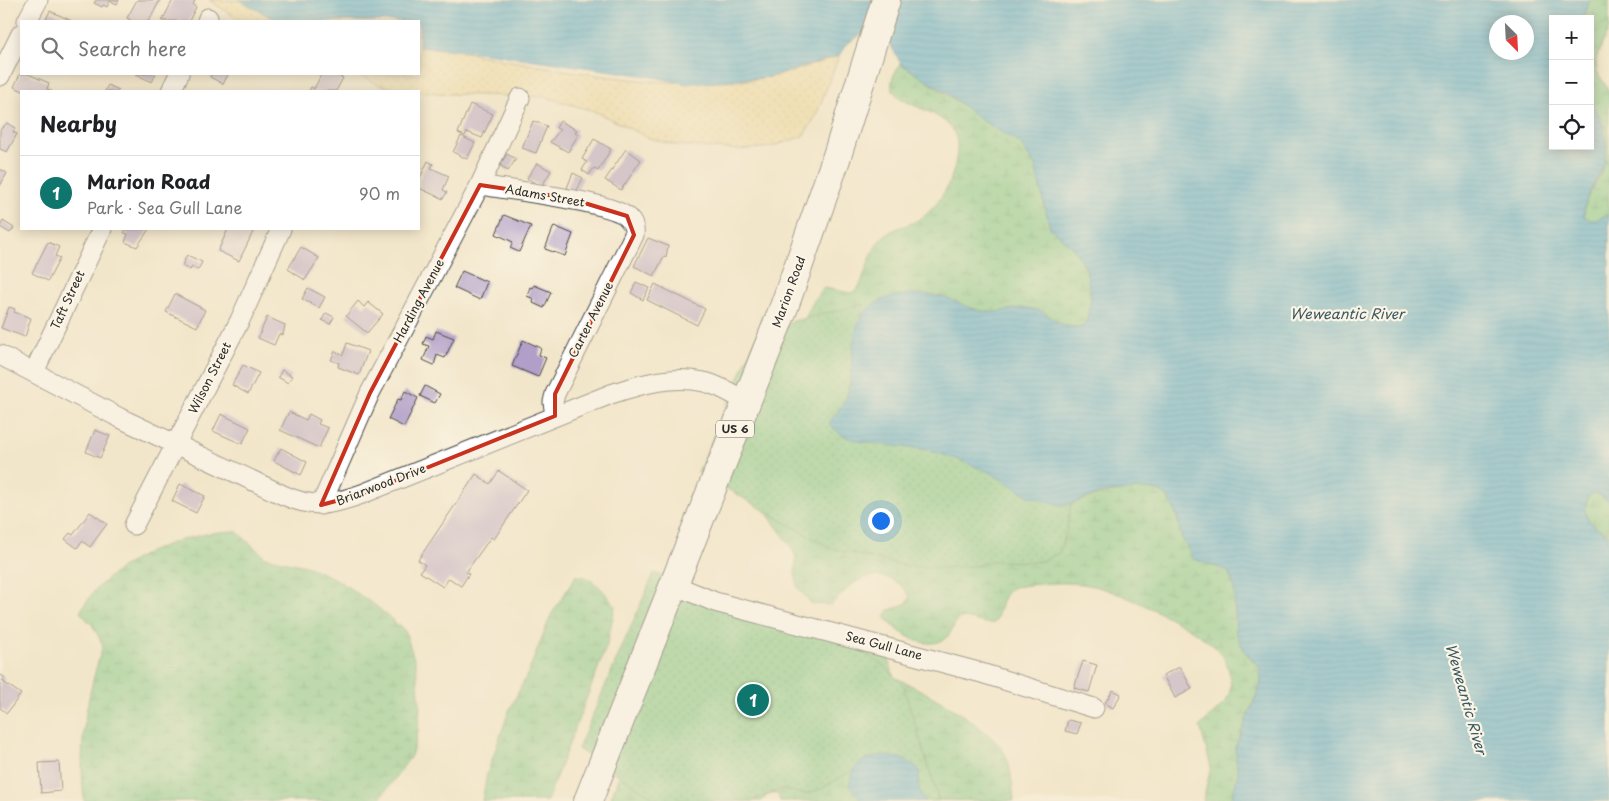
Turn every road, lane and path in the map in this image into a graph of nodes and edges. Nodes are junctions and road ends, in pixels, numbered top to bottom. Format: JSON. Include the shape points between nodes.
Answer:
{"nodes":[{"id":1,"x":38,"y":0,"type":"edge"},
{"id":2,"x":886,"y":0,"type":"edge"},
{"id":3,"x":28,"y":20,"type":"edge"},
{"id":4,"x":20,"y":36,"type":"edge"},
{"id":5,"x":179,"y":75,"type":"edge"},
{"id":6,"x":0,"y":76,"type":"edge"},
{"id":7,"x":171,"y":90,"type":"edge"},
{"id":8,"x":520,"y":98,"type":"dead end"},
{"id":9,"x":480,"y":185,"type":"junction"},
{"id":10,"x":633,"y":225,"type":"joint"},
{"id":11,"x":102,"y":230,"type":"edge"},
{"id":12,"x":281,"y":230,"type":"edge"},
{"id":13,"x":0,"y":355,"type":"edge"},
{"id":14,"x":34,"y":372,"type":"junction"},
{"id":15,"x":747,"y":402,"type":"junction"},
{"id":16,"x":555,"y":416,"type":"junction"},
{"id":17,"x":176,"y":444,"type":"junction"},
{"id":18,"x":321,"y":505,"type":"junction"},
{"id":19,"x":134,"y":525,"type":"dead end"},
{"id":20,"x":674,"y":585,"type":"junction"},
{"id":21,"x":1094,"y":708,"type":"dead end"},
{"id":22,"x":588,"y":801,"type":"edge"}],
"edges":[{"from":1,"to":3,"type":"street"},
{"from":2,"to":15,"type":"main road","name":"Marion Road","number":"US 6","via":[[812,229]]},
{"from":4,"to":6,"type":"street"},
{"from":5,"to":7,"type":"street"},
{"from":8,"to":9,"type":"street","name":"Harding Avenue"},
{"from":9,"to":10,"type":"street","name":"Adams Street","via":[[568,198],[616,211],[627,216]]},
{"from":9,"to":18,"type":"street","name":"Harding Avenue","via":[[370,393]]},
{"from":10,"to":16,"type":"street","name":"Carter Avenue","via":[[634,236],[554,394]]},
{"from":11,"to":14,"type":"street","name":"Taft Street"},
{"from":12,"to":17,"type":"street","name":"Wilson Street","via":[[240,320]]},
{"from":13,"to":14,"type":"street","name":"Briarwood Drive"},
{"from":14,"to":17,"type":"street","name":"Briarwood Drive"},
{"from":15,"to":16,"type":"street","name":"Briarwood Drive","via":[[706,382],[670,380],[630,388]]},
{"from":15,"to":20,"type":"main road","name":"Marion Road","number":"US 6"},
{"from":16,"to":18,"type":"street","name":"Briarwood Drive","via":[[362,494]]},
{"from":17,"to":18,"type":"street","name":"Briarwood Drive","via":[[301,503]]},
{"from":17,"to":19,"type":"street","name":"Wilson Street"},
{"from":20,"to":21,"type":"street","name":"Sea Gull Lane","via":[[715,602],[968,669]]},
{"from":20,"to":22,"type":"main road","name":"Marion Road","number":"US 6"}]}
